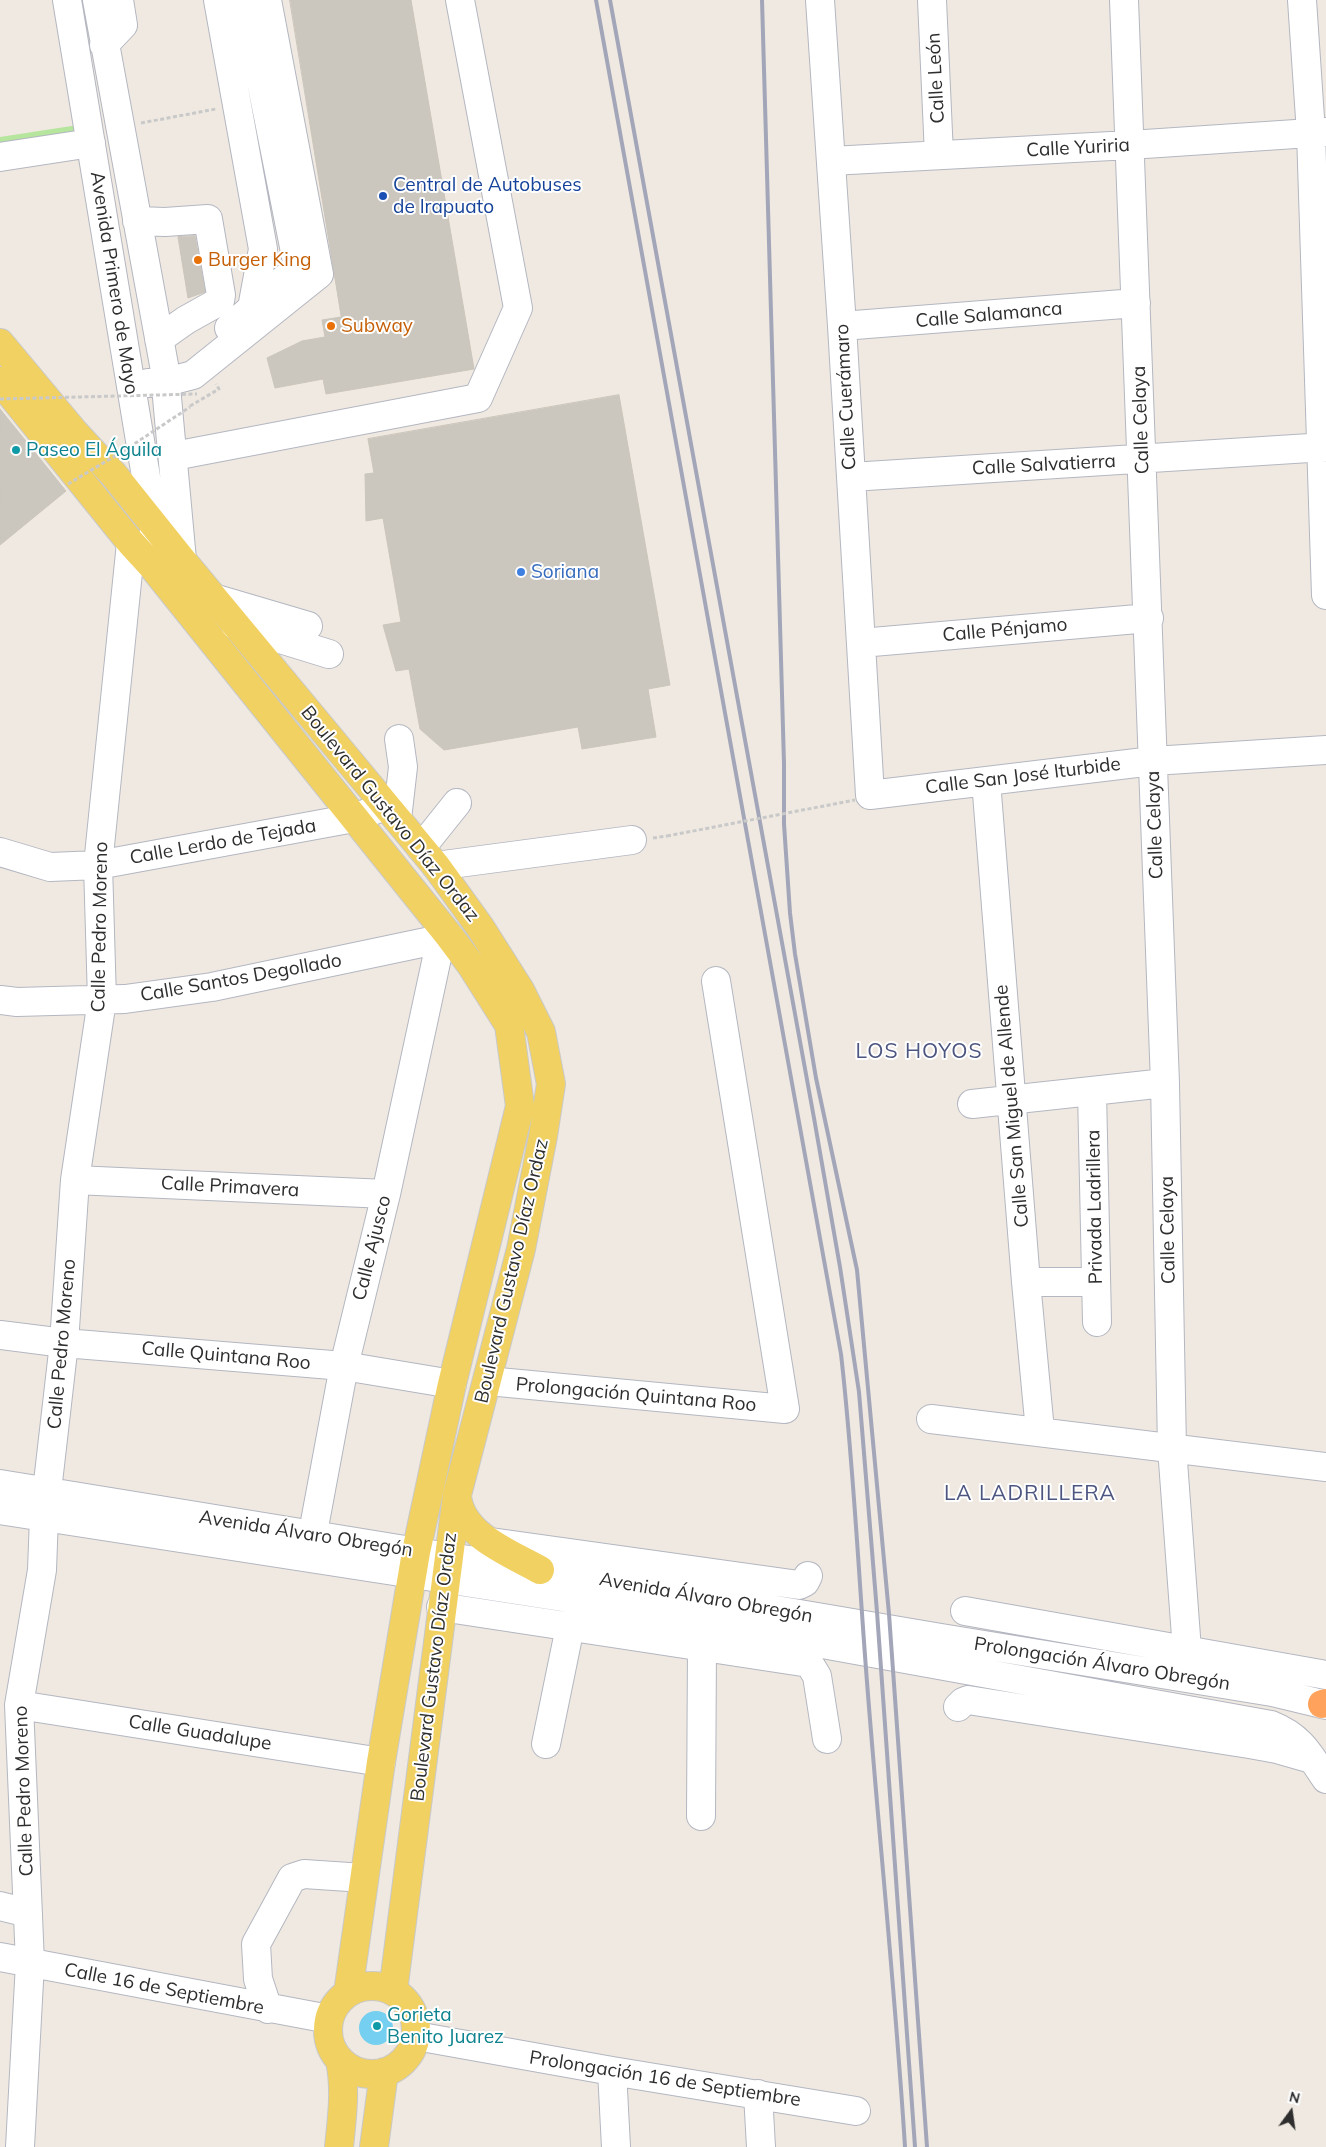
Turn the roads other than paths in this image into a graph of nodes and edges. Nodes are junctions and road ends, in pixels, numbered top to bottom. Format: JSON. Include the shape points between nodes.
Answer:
{"nodes":[{"id":1,"x":68,"y":0,"type":"edge"},
{"id":2,"x":96,"y":0,"type":"edge"},
{"id":3,"x":119,"y":0,"type":"edge"},
{"id":4,"x":218,"y":0,"type":"edge"},
{"id":5,"x":245,"y":0,"type":"edge"},
{"id":6,"x":267,"y":0,"type":"edge"},
{"id":7,"x":460,"y":0,"type":"edge"},
{"id":8,"x":820,"y":0,"type":"edge"},
{"id":9,"x":932,"y":0,"type":"edge"},
{"id":10,"x":1124,"y":0,"type":"edge"},
{"id":11,"x":1302,"y":0,"type":"edge"},
{"id":12,"x":106,"y":53,"type":"junction"},
{"id":13,"x":1319,"y":133,"type":"edge"},
{"id":14,"x":89,"y":135,"type":"junction"},
{"id":15,"x":0,"y":143,"type":"edge"},
{"id":16,"x":1130,"y":145,"type":"junction"},
{"id":17,"x":939,"y":155,"type":"junction"},
{"id":18,"x":0,"y":157,"type":"edge"},
{"id":19,"x":831,"y":161,"type":"junction"},
{"id":20,"x":137,"y":221,"type":"junction"},
{"id":21,"x":1136,"y":303,"type":"junction"},
{"id":22,"x":252,"y":308,"type":"junction"},
{"id":23,"x":842,"y":326,"type":"junction"},
{"id":24,"x":159,"y":339,"type":"junction"},
{"id":25,"x":0,"y":343,"type":"edge"},
{"id":26,"x":165,"y":374,"type":"junction"},
{"id":27,"x":130,"y":377,"type":"junction"},
{"id":28,"x":0,"y":380,"type":"edge"},
{"id":29,"x":1324,"y":447,"type":"edge"},
{"id":30,"x":174,"y":456,"type":"junction"},
{"id":31,"x":1142,"y":459,"type":"junction"},
{"id":32,"x":851,"y":477,"type":"junction"},
{"id":33,"x":154,"y":525,"type":"junction"},
{"id":34,"x":131,"y":543,"type":"junction"},
{"id":35,"x":182,"y":560,"type":"junction"},
{"id":36,"x":153,"y":567,"type":"junction"},
{"id":37,"x":1326,"y":595,"type":"edge"},
{"id":38,"x":213,"y":598,"type":"junction"},
{"id":39,"x":1149,"y":618,"type":"junction"},
{"id":40,"x":236,"y":625,"type":"junction"},
{"id":41,"x":308,"y":626,"type":"dead end"},
{"id":42,"x":861,"y":643,"type":"junction"},
{"id":43,"x":329,"y":654,"type":"dead end"},
{"id":44,"x":400,"y":739,"type":"dead end"},
{"id":45,"x":1326,"y":750,"type":"edge"},
{"id":46,"x":1153,"y":761,"type":"junction"},
{"id":47,"x":986,"y":781,"type":"junction"},
{"id":48,"x":863,"y":797,"type":"joint"},
{"id":49,"x":457,"y":802,"type":"dead end"},
{"id":50,"x":391,"y":812,"type":"junction"},
{"id":51,"x":354,"y":818,"type":"junction"},
{"id":52,"x":632,"y":840,"type":"dead end"},
{"id":53,"x":0,"y":852,"type":"edge"},
{"id":54,"x":428,"y":857,"type":"junction"},
{"id":55,"x":98,"y":865,"type":"junction"},
{"id":56,"x":446,"y":938,"type":"junction"},
{"id":57,"x":716,"y":981,"type":"dead end"},
{"id":58,"x":0,"y":1000,"type":"edge"},
{"id":59,"x":102,"y":1000,"type":"junction"},
{"id":60,"x":1165,"y":1083,"type":"junction"},
{"id":61,"x":1092,"y":1091,"type":"junction"},
{"id":62,"x":1011,"y":1100,"type":"junction"},
{"id":63,"x":972,"y":1104,"type":"dead end"},
{"id":64,"x":75,"y":1180,"type":"junction"},
{"id":65,"x":386,"y":1194,"type":"junction"},
{"id":66,"x":1026,"y":1282,"type":"junction"},
{"id":67,"x":1096,"y":1282,"type":"junction"},
{"id":68,"x":1097,"y":1322,"type":"dead end"},
{"id":69,"x":0,"y":1335,"type":"edge"},
{"id":70,"x":64,"y":1343,"type":"junction"},
{"id":71,"x":344,"y":1366,"type":"junction"},
{"id":72,"x":488,"y":1381,"type":"junction"},
{"id":73,"x":452,"y":1384,"type":"junction"},
{"id":74,"x":931,"y":1418,"type":"dead end"},
{"id":75,"x":1040,"y":1432,"type":"junction"},
{"id":76,"x":1172,"y":1448,"type":"junction"},
{"id":77,"x":1326,"y":1467,"type":"edge"},
{"id":78,"x":0,"y":1484,"type":"edge"},
{"id":79,"x":457,"y":1495,"type":"junction"},
{"id":80,"x":45,"y":1504,"type":"junction"},
{"id":81,"x":0,"y":1510,"type":"edge"},
{"id":82,"x":491,"y":1542,"type":"junction"},
{"id":83,"x":311,"y":1546,"type":"junction"},
{"id":84,"x":414,"y":1562,"type":"junction"},
{"id":85,"x":446,"y":1568,"type":"junction"},
{"id":86,"x":42,"y":1570,"type":"junction"},
{"id":87,"x":540,"y":1570,"type":"junction"},
{"id":88,"x":808,"y":1576,"type":"dead end"},
{"id":89,"x":441,"y":1608,"type":"junction"},
{"id":90,"x":965,"y":1610,"type":"dead end"},
{"id":91,"x":878,"y":1627,"type":"joint"},
{"id":92,"x":570,"y":1628,"type":"junction"},
{"id":93,"x":702,"y":1647,"type":"junction"},
{"id":94,"x":1187,"y":1650,"type":"junction"},
{"id":95,"x":870,"y":1652,"type":"joint"},
{"id":96,"x":1275,"y":1665,"type":"junction"},
{"id":97,"x":1326,"y":1675,"type":"edge"},
{"id":98,"x":1272,"y":1692,"type":"junction"},
{"id":99,"x":1325,"y":1704,"type":"edge"},
{"id":100,"x":19,"y":1705,"type":"junction"},
{"id":101,"x":958,"y":1707,"type":"dead end"},
{"id":102,"x":828,"y":1739,"type":"dead end"},
{"id":103,"x":546,"y":1744,"type":"dead end"},
{"id":104,"x":381,"y":1762,"type":"junction"},
{"id":105,"x":1319,"y":1769,"type":"edge"},
{"id":106,"x":701,"y":1816,"type":"dead end"},
{"id":107,"x":364,"y":1878,"type":"junction"},
{"id":108,"x":0,"y":1906,"type":"edge"},
{"id":109,"x":28,"y":1913,"type":"junction"},
{"id":110,"x":0,"y":1957,"type":"edge"},
{"id":111,"x":30,"y":1962,"type":"junction"},
{"id":112,"x":393,"y":1992,"type":"junction"},
{"id":113,"x":348,"y":1993,"type":"junction"},
{"id":114,"x":268,"y":2009,"type":"junction"},
{"id":115,"x":329,"y":2019,"type":"junction"},
{"id":116,"x":416,"y":2036,"type":"junction"},
{"id":117,"x":340,"y":2061,"type":"junction"},
{"id":118,"x":384,"y":2072,"type":"junction"},
{"id":119,"x":612,"y":2072,"type":"junction"},
{"id":120,"x":758,"y":2094,"type":"junction"},
{"id":121,"x":856,"y":2111,"type":"dead end"},
{"id":122,"x":20,"y":2147,"type":"edge"},
{"id":123,"x":339,"y":2147,"type":"edge"},
{"id":124,"x":374,"y":2147,"type":"edge"},
{"id":125,"x":616,"y":2147,"type":"edge"},
{"id":126,"x":761,"y":2147,"type":"edge"}],
"edges":[{"from":1,"to":14,"type":"street","name":"Avenida Primero de Mayo"},
{"from":2,"to":12,"type":"street","name":"Avenida Primero de Mayo"},
{"from":3,"to":12,"type":"street","via":[[124,25]]},
{"from":4,"to":22,"type":"street","via":[[263,249]]},
{"from":5,"to":22,"type":"street","via":[[298,267]]},
{"from":6,"to":26,"type":"street","via":[[319,274],[193,375]]},
{"from":7,"to":30,"type":"street","via":[[518,308],[478,398]]},
{"from":8,"to":19,"type":"street","name":"Calle Cuerámaro"},
{"from":9,"to":17,"type":"street","name":"Calle León"},
{"from":10,"to":16,"type":"street","name":"Calle Celaya"},
{"from":11,"to":13,"type":"street"},
{"from":12,"to":20,"type":"street","name":"Avenida Primero de Mayo"},
{"from":13,"to":16,"type":"street","name":"Calle Yuriria"},
{"from":13,"to":29,"type":"street"},
{"from":14,"to":15,"type":"street"},
{"from":14,"to":18,"type":"street"},
{"from":14,"to":27,"type":"street","name":"Avenida Primero de Mayo"},
{"from":16,"to":17,"type":"street","name":"Calle Yuriria"},
{"from":16,"to":21,"type":"street","name":"Calle Celaya"},
{"from":17,"to":19,"type":"street","name":"Calle Yuriria"},
{"from":19,"to":23,"type":"street","name":"Calle Cuerámaro"},
{"from":20,"to":24,"type":"street","name":"Avenida Primero de Mayo"},
{"from":20,"to":24,"type":"street","via":[[208,219],[220,301]]},
{"from":21,"to":23,"type":"street","name":"Calle Salamanca"},
{"from":21,"to":31,"type":"street","name":"Calle Celaya"},
{"from":22,"to":26,"type":"street","via":[[188,363]]},
{"from":23,"to":32,"type":"street","name":"Calle Cuerámaro"},
{"from":24,"to":26,"type":"street","name":"Avenida Primero de Mayo"},
{"from":25,"to":33,"type":"main road","name":"Boulevard Gustavo Díaz Ordaz"},
{"from":26,"to":27,"type":"street"},
{"from":26,"to":30,"type":"street","name":"Avenida Primero de Mayo"},
{"from":27,"to":33,"type":"street","name":"Avenida Primero de Mayo"},
{"from":28,"to":34,"type":"main road","name":"Boulevard Gustavo Díaz Ordaz"},
{"from":29,"to":31,"type":"street","name":"Calle Salvatierra"},
{"from":29,"to":37,"type":"street"},
{"from":30,"to":35,"type":"street","name":"Avenida Primero de Mayo"},
{"from":31,"to":32,"type":"street","name":"Calle Salvatierra"},
{"from":31,"to":39,"type":"street","name":"Calle Celaya"},
{"from":32,"to":42,"type":"street","name":"Calle Cuerámaro"},
{"from":33,"to":35,"type":"main road","name":"Boulevard Gustavo Díaz Ordaz"},
{"from":33,"to":36,"type":"street","name":"Avenida Primero de Mayo"},
{"from":34,"to":36,"type":"main road","name":"Boulevard Gustavo Díaz Ordaz"},
{"from":34,"to":55,"type":"street","name":"Calle Pedro Moreno"},
{"from":35,"to":38,"type":"main road","name":"Boulevard Gustavo Díaz Ordaz"},
{"from":36,"to":51,"type":"main road","name":"Boulevard Gustavo Díaz Ordaz"},
{"from":38,"to":40,"type":"main road","name":"Boulevard Gustavo Díaz Ordaz"},
{"from":38,"to":41,"type":"street"},
{"from":39,"to":42,"type":"street","name":"Calle Pénjamo"},
{"from":39,"to":46,"type":"street","name":"Calle Celaya"},
{"from":40,"to":43,"type":"street"},
{"from":40,"to":50,"type":"main road","name":"Boulevard Gustavo Díaz Ordaz"},
{"from":42,"to":48,"type":"street","name":"Calle Cuerámaro"},
{"from":44,"to":50,"type":"street","via":[[403,767]]},
{"from":45,"to":46,"type":"street","name":"Calle San José Iturbide"},
{"from":46,"to":47,"type":"street","name":"Calle San José Iturbide"},
{"from":46,"to":60,"type":"street","name":"Calle Celaya"},
{"from":47,"to":48,"type":"street","name":"Calle San José Iturbide"},
{"from":47,"to":62,"type":"street","name":"Calle San Miguel de Allende"},
{"from":49,"to":54,"type":"street"},
{"from":50,"to":51,"type":"street","name":"Calle Lerdo de Tejada"},
{"from":50,"to":54,"type":"main road","name":"Boulevard Gustavo Díaz Ordaz"},
{"from":51,"to":55,"type":"street","name":"Calle Lerdo de Tejada"},
{"from":51,"to":56,"type":"main road","name":"Boulevard Gustavo Díaz Ordaz"},
{"from":52,"to":54,"type":"street"},
{"from":53,"to":55,"type":"street","name":"Calle Lerdo de Tejada","via":[[50,866]]},
{"from":54,"to":72,"type":"main road","name":"Boulevard Gustavo Díaz Ordaz","via":[[480,927],[520,990],[541,1032],[551,1084],[521,1249]]},
{"from":55,"to":59,"type":"street","name":"Calle Pedro Moreno"},
{"from":56,"to":59,"type":"street","name":"Calle Santos Degollado","via":[[212,987]]},
{"from":56,"to":65,"type":"street","name":"Calle Ajusco"},
{"from":56,"to":73,"type":"main road","name":"Boulevard Gustavo Díaz Ordaz","via":[[471,965],[509,1025],[520,1106]]},
{"from":57,"to":72,"type":"street","name":"Prolongación Quintana Roo","via":[[785,1409]]},
{"from":58,"to":59,"type":"street","name":"Calle Santos Degollado"},
{"from":59,"to":64,"type":"street","name":"Calle Pedro Moreno"},
{"from":60,"to":61,"type":"street"},
{"from":60,"to":76,"type":"street","name":"Calle Celaya"},
{"from":61,"to":62,"type":"street"},
{"from":61,"to":67,"type":"street","name":"Privada Ladrillera"},
{"from":62,"to":63,"type":"street"},
{"from":62,"to":66,"type":"street","name":"Calle San Miguel de Allende"},
{"from":64,"to":65,"type":"street","name":"Calle Primavera"},
{"from":64,"to":70,"type":"street","name":"Calle Pedro Moreno"},
{"from":65,"to":71,"type":"street","name":"Calle Ajusco"},
{"from":66,"to":67,"type":"street"},
{"from":66,"to":75,"type":"street","name":"Calle San Miguel de Allende"},
{"from":67,"to":68,"type":"street","name":"Privada Ladrillera"},
{"from":69,"to":70,"type":"street","name":"Calle Quintana Roo"},
{"from":70,"to":71,"type":"street","name":"Calle Quintana Roo"},
{"from":70,"to":80,"type":"street","name":"Calle Pedro Moreno"},
{"from":71,"to":73,"type":"street","name":"Calle Quintana Roo"},
{"from":71,"to":83,"type":"street","name":"Calle Ajusco"},
{"from":72,"to":79,"type":"main road","name":"Boulevard Gustavo Díaz Ordaz"},
{"from":73,"to":84,"type":"main road","name":"Boulevard Gustavo Díaz Ordaz"},
{"from":74,"to":75,"type":"street"},
{"from":75,"to":76,"type":"street"},
{"from":76,"to":77,"type":"street"},
{"from":76,"to":94,"type":"street","name":"Calle Celaya"},
{"from":78,"to":80,"type":"street","name":"Avenida Álvaro Obregón"},
{"from":79,"to":82,"type":"main road","via":[[457,1503],[468,1522]]},
{"from":79,"to":85,"type":"main road","name":"Boulevard Gustavo Díaz Ordaz"},
{"from":80,"to":81,"type":"street","name":"Avenida Álvaro Obregón"},
{"from":80,"to":83,"type":"street","name":"Avenida Álvaro Obregón"},
{"from":80,"to":86,"type":"street","name":"Calle Pedro Moreno"},
{"from":81,"to":86,"type":"street","via":[[32,1539]]},
{"from":82,"to":87,"type":"main road"},
{"from":82,"to":88,"type":"street","via":[[799,1585]]},
{"from":83,"to":84,"type":"street","name":"Avenida Álvaro Obregón"},
{"from":84,"to":85,"type":"street","name":"Avenida Álvaro Obregón"},
{"from":84,"to":104,"type":"main road","name":"Boulevard Gustavo Díaz Ordaz"},
{"from":85,"to":87,"type":"street","name":"Avenida Álvaro Obregón"},
{"from":85,"to":89,"type":"main road","name":"Boulevard Gustavo Díaz Ordaz"},
{"from":85,"to":95,"type":"street","name":"Avenida Álvaro Obregón","via":[[562,1597]]},
{"from":86,"to":100,"type":"street","name":"Calle Pedro Moreno"},
{"from":87,"to":91,"type":"street","name":"Avenida Álvaro Obregón"},
{"from":89,"to":92,"type":"street"},
{"from":89,"to":112,"type":"main road","name":"Boulevard Gustavo Díaz Ordaz"},
{"from":90,"to":94,"type":"street"},
{"from":91,"to":98,"type":"street","name":"Prolongación Álvaro Obregón"},
{"from":92,"to":93,"type":"street"},
{"from":92,"to":103,"type":"street"},
{"from":93,"to":102,"type":"street","via":[[810,1663],[817,1676]]},
{"from":93,"to":106,"type":"street"},
{"from":94,"to":96,"type":"street"},
{"from":95,"to":105,"type":"street","name":"Prolongación Álvaro Obregón","via":[[1271,1725],[1299,1740]]},
{"from":96,"to":97,"type":"street"},
{"from":96,"to":98,"type":"street"},
{"from":98,"to":99,"type":"street","name":"Prolongación Álvaro Obregón"},
{"from":100,"to":104,"type":"street","name":"Calle Guadalupe"},
{"from":100,"to":109,"type":"street","name":"Calle Pedro Moreno"},
{"from":101,"to":105,"type":"street","via":[[968,1700],[1249,1744],[1277,1749]]},
{"from":104,"to":107,"type":"main road","name":"Boulevard Gustavo Díaz Ordaz"},
{"from":107,"to":113,"type":"main road","name":"Boulevard Gustavo Díaz Ordaz"},
{"from":107,"to":114,"type":"street","via":[[304,1874],[292,1878],[256,1944],[258,1979]]},
{"from":108,"to":109,"type":"street"},
{"from":109,"to":111,"type":"street","name":"Calle Pedro Moreno"},
{"from":110,"to":111,"type":"street","name":"Calle 16 de Septiembre"},
{"from":111,"to":114,"type":"street","name":"Calle 16 de Septiembre"},
{"from":111,"to":122,"type":"street","name":"Calle Pedro Moreno"},
{"from":112,"to":113,"type":"main road","via":[[370,1986]]},
{"from":112,"to":116,"type":"main road","via":[[404,1999],[411,2010]]},
{"from":113,"to":115,"type":"main road"},
{"from":114,"to":115,"type":"street","name":"Calle 16 de Septiembre"},
{"from":115,"to":117,"type":"main road","via":[[328,2034]]},
{"from":116,"to":118,"type":"main road","via":[[405,2059]]},
{"from":116,"to":119,"type":"street","name":"Prolongación 16 de Septiembre"},
{"from":117,"to":118,"type":"main road","via":[[361,2072]]},
{"from":117,"to":123,"type":"main road","via":[[344,2100]]},
{"from":118,"to":124,"type":"main road"},
{"from":119,"to":120,"type":"street","name":"Prolongación 16 de Septiembre"},
{"from":119,"to":125,"type":"street"},
{"from":120,"to":121,"type":"street","name":"Prolongación 16 de Septiembre"},
{"from":120,"to":126,"type":"street"}]}
